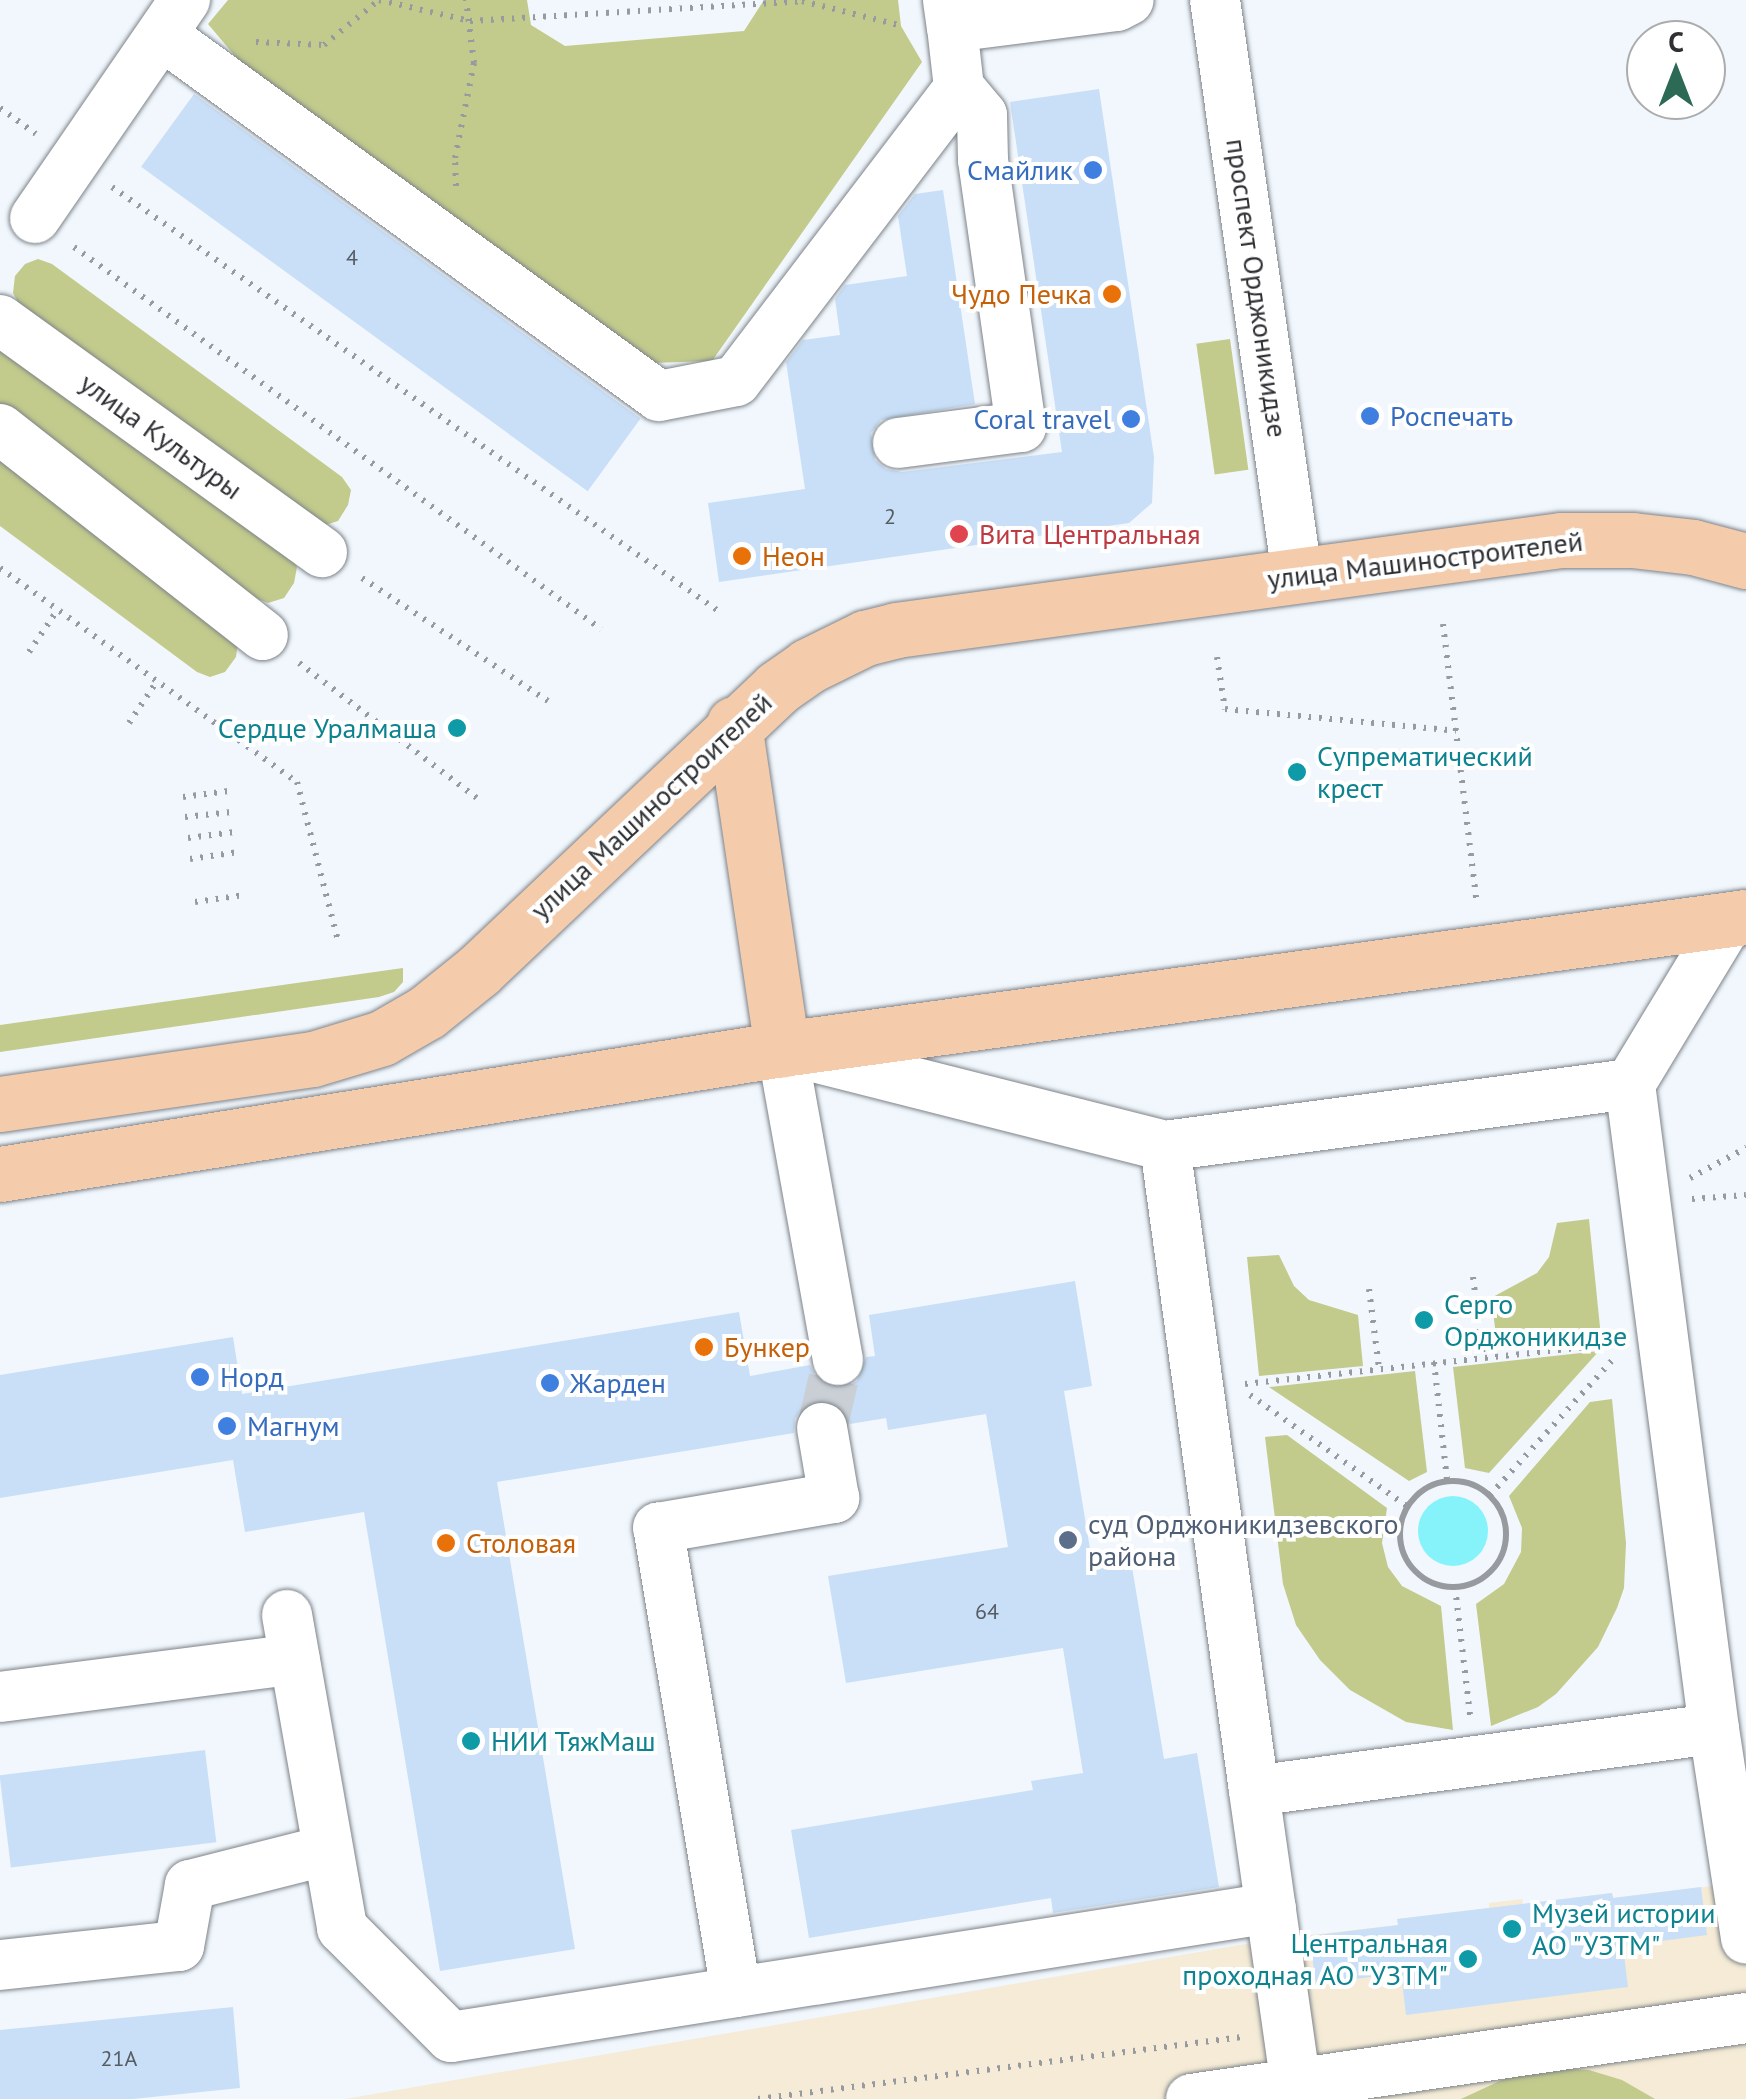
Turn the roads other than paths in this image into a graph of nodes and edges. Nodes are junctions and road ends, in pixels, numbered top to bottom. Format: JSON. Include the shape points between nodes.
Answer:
{"nodes":[{"id":1,"x":1129,"y":0,"type":"edge"},
{"id":2,"x":1215,"y":0,"type":"edge"},
{"id":3,"x":950,"y":14,"type":"edge"},
{"id":4,"x":178,"y":29,"type":"edge"},
{"id":5,"x":960,"y":88,"type":"junction"},
{"id":6,"x":36,"y":218,"type":"road end"},
{"id":7,"x":0,"y":320,"type":"edge"},
{"id":8,"x":0,"y":429,"type":"edge"},
{"id":9,"x":898,"y":442,"type":"dead end"},
{"id":10,"x":322,"y":552,"type":"road end"},
{"id":11,"x":1746,"y":562,"type":"edge"},
{"id":12,"x":1297,"y":576,"type":"junction"},
{"id":13,"x":263,"y":635,"type":"road end"},
{"id":14,"x":734,"y":724,"type":"junction"},
{"id":15,"x":1741,"y":909,"type":"edge"},
{"id":16,"x":782,"y":1050,"type":"junction"},
{"id":17,"x":1630,"y":1084,"type":"junction"},
{"id":18,"x":0,"y":1104,"type":"edge"},
{"id":19,"x":1165,"y":1146,"type":"junction"},
{"id":20,"x":0,"y":1174,"type":"edge"},
{"id":21,"x":838,"y":1360,"type":"tunnel mouth"},
{"id":22,"x":822,"y":1428,"type":"tunnel mouth"},
{"id":23,"x":0,"y":1696,"type":"edge"},
{"id":24,"x":1714,"y":1729,"type":"junction"},
{"id":25,"x":1254,"y":1791,"type":"junction"},
{"id":26,"x":328,"y":1850,"type":"junction"},
{"id":27,"x":1271,"y":1908,"type":"junction"},
{"id":28,"x":1746,"y":1939,"type":"edge"},
{"id":29,"x":0,"y":1966,"type":"edge"},
{"id":30,"x":736,"y":1992,"type":"junction"},
{"id":31,"x":1746,"y":2018,"type":"edge"},
{"id":32,"x":1297,"y":2090,"type":"edge"},
{"id":33,"x":1191,"y":2099,"type":"edge"}],
"edges":[{"from":1,"to":3,"type":"street","via":[[1117,6]]},
{"from":2,"to":12,"type":"street","name":"проспект Орджоникидзе"},
{"from":3,"to":5,"type":"street"},
{"from":4,"to":5,"type":"street","via":[[447,242],[658,396],[736,380]]},
{"from":4,"to":6,"type":"street"},
{"from":5,"to":9,"type":"street","via":[[982,115],[1021,427]]},
{"from":7,"to":10,"type":"street","name":"улица Культуры"},
{"from":8,"to":13,"type":"street"},
{"from":11,"to":12,"type":"main road","name":"улица Машиностроителей","via":[[1693,547],[1561,540]]},
{"from":12,"to":14,"type":"main road","name":"улица Машиностроителей","via":[[865,638],[808,666]]},
{"from":14,"to":16,"type":"main road"},
{"from":14,"to":18,"type":"main road","name":"улица Машиностроителей","via":[[478,971],[382,1038],[313,1059]]},
{"from":15,"to":16,"type":"main road"},
{"from":15,"to":17,"type":"street"},
{"from":16,"to":19,"type":"street"},
{"from":16,"to":20,"type":"main road"},
{"from":16,"to":21,"type":"street"},
{"from":17,"to":19,"type":"street"},
{"from":17,"to":24,"type":"street"},
{"from":19,"to":25,"type":"street"},
{"from":22,"to":30,"type":"street","via":[[834,1498],[658,1528]]},
{"from":23,"to":26,"type":"street","via":[[291,1637]]},
{"from":24,"to":25,"type":"street"},
{"from":24,"to":28,"type":"street"},
{"from":25,"to":27,"type":"street"},
{"from":26,"to":29,"type":"street","via":[[190,1886],[179,1946]]},
{"from":26,"to":30,"type":"street","via":[[342,1928],[451,2037]]},
{"from":27,"to":30,"type":"street"},
{"from":27,"to":32,"type":"street"},
{"from":31,"to":32,"type":"street"},
{"from":32,"to":33,"type":"street"}]}
